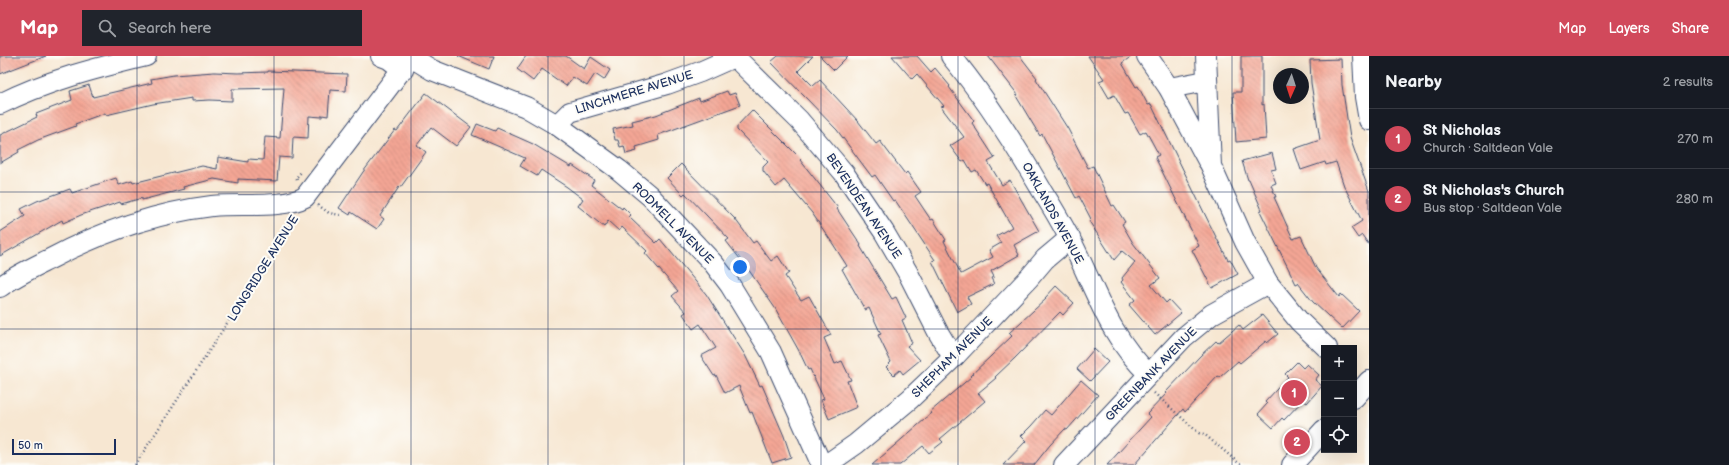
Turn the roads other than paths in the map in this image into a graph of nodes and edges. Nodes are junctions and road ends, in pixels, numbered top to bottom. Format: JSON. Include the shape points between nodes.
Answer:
{"nodes":[{"id":1,"x":146,"y":56,"type":"edge"},
{"id":2,"x":382,"y":56,"type":"edge"},
{"id":3,"x":734,"y":56,"type":"edge"},
{"id":4,"x":951,"y":56,"type":"edge"},
{"id":5,"x":1147,"y":56,"type":"edge"},
{"id":6,"x":1206,"y":56,"type":"edge"},
{"id":7,"x":1363,"y":56,"type":"edge"},
{"id":8,"x":409,"y":61,"type":"edge"},
{"id":9,"x":1206,"y":81,"type":"junction"},
{"id":10,"x":1169,"y":88,"type":"junction"},
{"id":11,"x":0,"y":104,"type":"edge"},
{"id":12,"x":1369,"y":120,"type":"edge"},
{"id":13,"x":557,"y":125,"type":"junction"},
{"id":14,"x":1211,"y":166,"type":"junction"},
{"id":15,"x":1070,"y":238,"type":"junction"},
{"id":16,"x":1268,"y":283,"type":"junction"},
{"id":17,"x":0,"y":287,"type":"edge"},
{"id":18,"x":1324,"y":345,"type":"edge"},
{"id":19,"x":955,"y":356,"type":"junction"},
{"id":20,"x":1146,"y":378,"type":"junction"},
{"id":21,"x":1321,"y":433,"type":"edge"},
{"id":22,"x":825,"y":465,"type":"edge"},
{"id":23,"x":1064,"y":465,"type":"edge"},
{"id":24,"x":1292,"y":465,"type":"edge"}],
"edges":[{"from":1,"to":11,"type":"street","via":[[87,70]]},
{"from":2,"to":8,"type":"street","name":"RODMELL AVENUE"},
{"from":3,"to":13,"type":"street","name":"LINCHMERE AVENUE","via":[[667,84],[570,112]]},
{"from":3,"to":19,"type":"street","name":"BEVENDEAN AVENUE","via":[[799,120],[844,173],[884,232],[938,332]]},
{"from":4,"to":15,"type":"street","name":"OAKLANDS AVENUE","via":[[1008,134]]},
{"from":5,"to":10,"type":"street"},
{"from":6,"to":9,"type":"street"},
{"from":7,"to":12,"type":"street"},
{"from":8,"to":13,"type":"street","name":"RODMELL AVENUE","via":[[526,107]]},
{"from":8,"to":17,"type":"street","via":[[305,197],[293,202],[200,208],[127,225],[72,247]]},
{"from":9,"to":10,"type":"street"},
{"from":9,"to":14,"type":"street"},
{"from":10,"to":14,"type":"street"},
{"from":13,"to":22,"type":"street","name":"RODMELL AVENUE","via":[[650,196],[714,264],[730,285],[771,352],[819,459]]},
{"from":14,"to":16,"type":"street","via":[[1245,242]]},
{"from":15,"to":19,"type":"street","name":"SHEPHAM AVENUE","via":[[1045,259]]},
{"from":15,"to":20,"type":"street","name":"OAKLANDS AVENUE","via":[[1111,326]]},
{"from":16,"to":18,"type":"street","via":[[1299,321]]},
{"from":16,"to":20,"type":"street","name":"GREENBANK AVENUE","via":[[1199,324],[1184,336]]},
{"from":19,"to":22,"type":"street","name":"SHEPHAM AVENUE","via":[[910,399],[856,444]]},
{"from":20,"to":23,"type":"street","name":"GREENBANK AVENUE"},
{"from":21,"to":24,"type":"street"}]}
